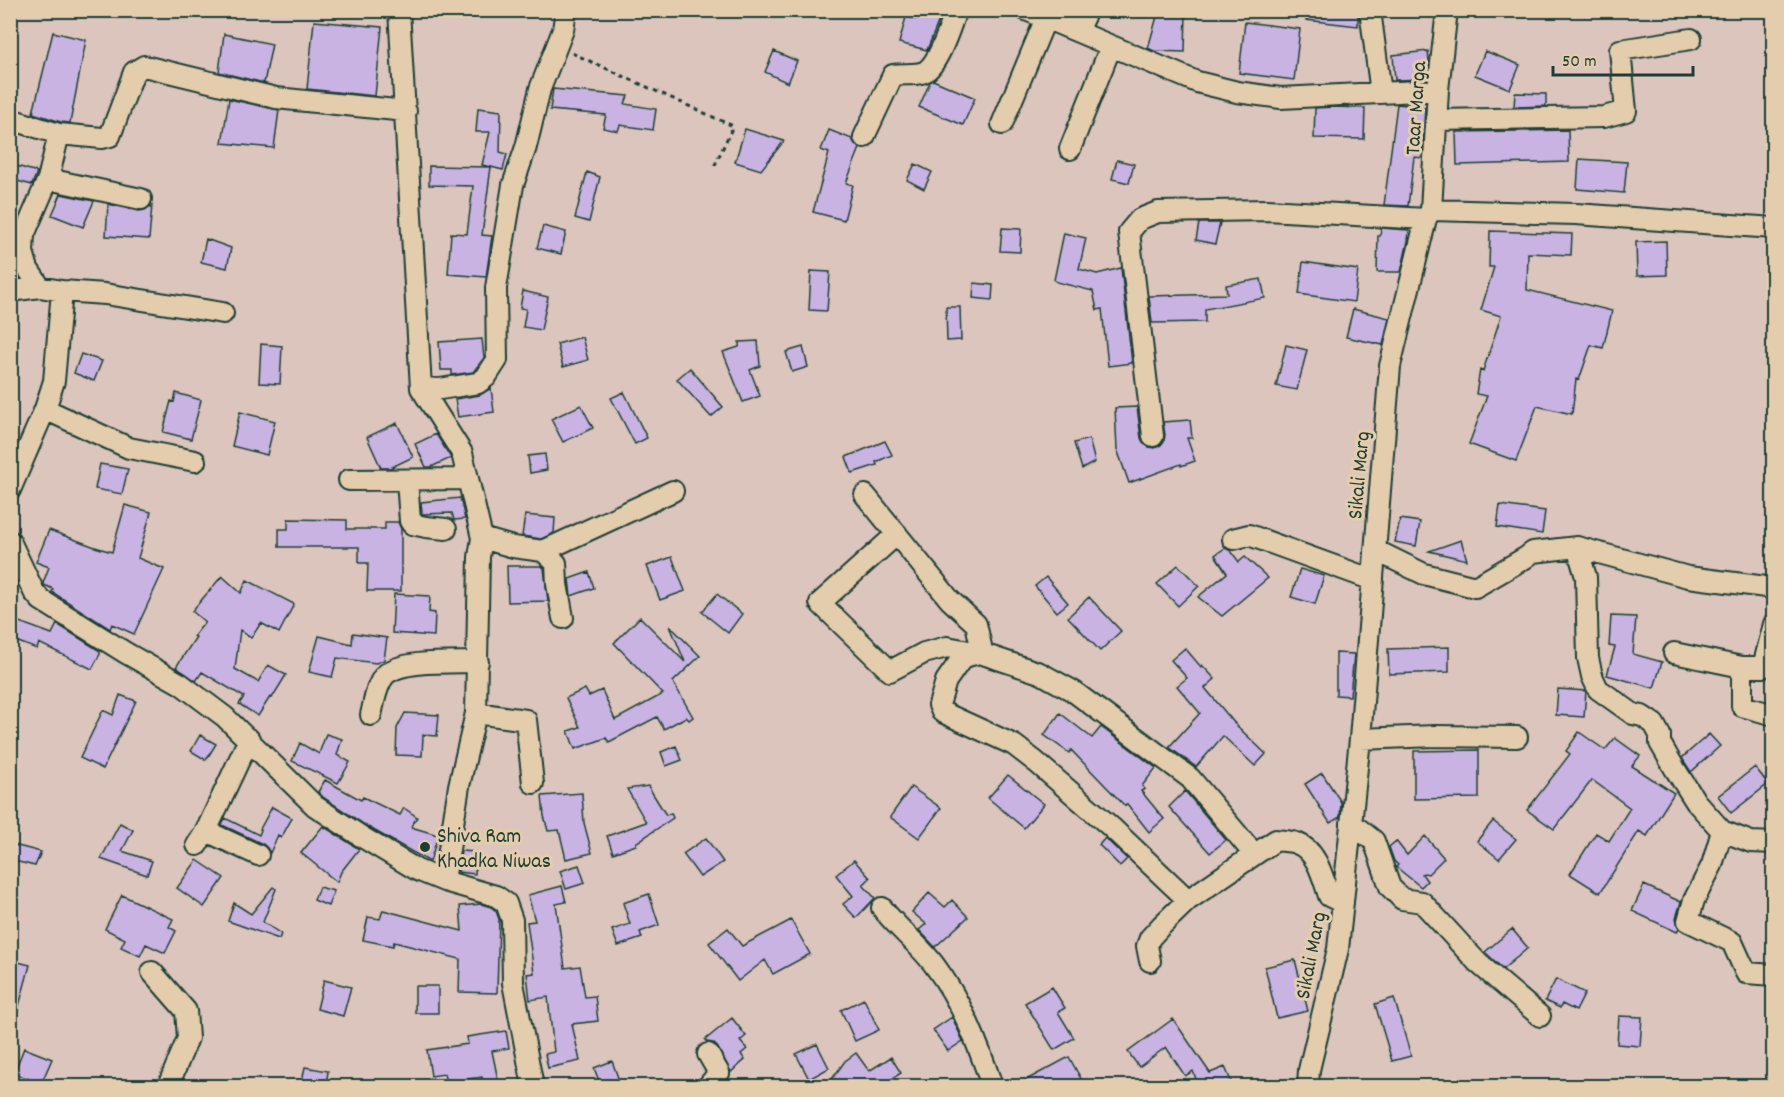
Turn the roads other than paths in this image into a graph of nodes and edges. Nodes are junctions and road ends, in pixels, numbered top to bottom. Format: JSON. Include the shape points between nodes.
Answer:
{"nodes":[{"id":1,"x":399,"y":10,"type":"edge"},
{"id":2,"x":566,"y":10,"type":"edge"},
{"id":3,"x":956,"y":10,"type":"edge"},
{"id":4,"x":1026,"y":10,"type":"edge"},
{"id":5,"x":1087,"y":10,"type":"edge"},
{"id":6,"x":1370,"y":10,"type":"edge"},
{"id":7,"x":1447,"y":10,"type":"edge"},
{"id":8,"x":1046,"y":18,"type":"junction"},
{"id":9,"x":1077,"y":31,"type":"junction"},
{"id":10,"x":1691,"y":39,"type":"dead end"},
{"id":11,"x":1111,"y":46,"type":"junction"},
{"id":12,"x":1438,"y":90,"type":"junction"},
{"id":13,"x":1381,"y":93,"type":"junction"},
{"id":14,"x":406,"y":111,"type":"junction"},
{"id":15,"x":10,"y":119,"type":"edge"},
{"id":16,"x":1437,"y":120,"type":"junction"},
{"id":17,"x":1002,"y":124,"type":"dead end"},
{"id":18,"x":59,"y":134,"type":"junction"},
{"id":19,"x":864,"y":137,"type":"dead end"},
{"id":20,"x":1070,"y":149,"type":"dead end"},
{"id":21,"x":48,"y":179,"type":"junction"},
{"id":22,"x":141,"y":199,"type":"dead end"},
{"id":23,"x":1429,"y":214,"type":"junction"},
{"id":24,"x":1773,"y":228,"type":"edge"},
{"id":25,"x":40,"y":287,"type":"junction"},
{"id":26,"x":10,"y":291,"type":"edge"},
{"id":27,"x":63,"y":291,"type":"junction"},
{"id":28,"x":222,"y":313,"type":"dead end"},
{"id":29,"x":421,"y":388,"type":"junction"},
{"id":30,"x":45,"y":409,"type":"junction"},
{"id":31,"x":1153,"y":436,"type":"dead end"},
{"id":32,"x":195,"y":461,"type":"dead end"},
{"id":33,"x":468,"y":479,"type":"junction"},
{"id":34,"x":349,"y":480,"type":"dead end"},
{"id":35,"x":407,"y":480,"type":"junction"},
{"id":36,"x":10,"y":490,"type":"edge"},
{"id":37,"x":673,"y":491,"type":"dead end"},
{"id":38,"x":865,"y":495,"type":"dead end"},
{"id":39,"x":446,"y":529,"type":"dead end"},
{"id":40,"x":897,"y":534,"type":"junction"},
{"id":41,"x":482,"y":538,"type":"junction"},
{"id":42,"x":1233,"y":539,"type":"dead end"},
{"id":43,"x":10,"y":541,"type":"edge"},
{"id":44,"x":1577,"y":547,"type":"junction"},
{"id":45,"x":1375,"y":550,"type":"junction"},
{"id":46,"x":543,"y":551,"type":"junction"},
{"id":47,"x":1373,"y":580,"type":"junction"},
{"id":48,"x":1773,"y":588,"type":"edge"},
{"id":49,"x":564,"y":618,"type":"dead end"},
{"id":50,"x":1773,"y":630,"type":"edge"},
{"id":51,"x":980,"y":653,"type":"junction"},
{"id":52,"x":1674,"y":653,"type":"dead end"},
{"id":53,"x":477,"y":662,"type":"junction"},
{"id":54,"x":1742,"y":667,"type":"junction"},
{"id":55,"x":476,"y":713,"type":"junction"},
{"id":56,"x":371,"y":715,"type":"dead end"},
{"id":57,"x":1773,"y":715,"type":"edge"},
{"id":58,"x":1517,"y":737,"type":"dead end"},
{"id":59,"x":249,"y":739,"type":"junction"},
{"id":60,"x":1360,"y":739,"type":"junction"},
{"id":61,"x":533,"y":783,"type":"dead end"},
{"id":62,"x":1351,"y":823,"type":"junction"},
{"id":63,"x":1722,"y":831,"type":"junction"},
{"id":64,"x":1773,"y":843,"type":"edge"},
{"id":65,"x":1254,"y":854,"type":"junction"},
{"id":66,"x":258,"y":855,"type":"dead end"},
{"id":67,"x":444,"y":881,"type":"junction"},
{"id":68,"x":1188,"y":900,"type":"junction"},
{"id":69,"x":1343,"y":903,"type":"junction"},
{"id":70,"x":882,"y":908,"type":"dead end"},
{"id":71,"x":1150,"y":961,"type":"dead end"},
{"id":72,"x":152,"y":972,"type":"dead end"},
{"id":73,"x":1773,"y":975,"type":"edge"},
{"id":74,"x":1540,"y":1016,"type":"dead end"},
{"id":75,"x":708,"y":1054,"type":"dead end"},
{"id":76,"x":168,"y":1086,"type":"edge"},
{"id":77,"x":533,"y":1086,"type":"edge"},
{"id":78,"x":708,"y":1086,"type":"edge"},
{"id":79,"x":992,"y":1086,"type":"edge"},
{"id":80,"x":1308,"y":1086,"type":"edge"}],
"edges":[{"from":1,"to":14,"type":"street"},
{"from":2,"to":29,"type":"street","via":[[513,185],[496,288],[497,360],[478,383]]},
{"from":3,"to":19,"type":"street","via":[[936,59],[926,71],[893,75]]},
{"from":4,"to":8,"type":"street"},
{"from":5,"to":9,"type":"street"},
{"from":6,"to":13,"type":"street"},
{"from":7,"to":12,"type":"street","name":"Taar Marga"},
{"from":8,"to":9,"type":"street"},
{"from":8,"to":17,"type":"street"},
{"from":9,"to":11,"type":"street"},
{"from":10,"to":16,"type":"street","via":[[1620,50],[1626,111],[1604,117]]},
{"from":11,"to":13,"type":"street","via":[[1197,82],[1237,92],[1281,98]]},
{"from":11,"to":20,"type":"street"},
{"from":12,"to":13,"type":"street"},
{"from":12,"to":16,"type":"street","name":"Taar Marga"},
{"from":14,"to":18,"type":"street","via":[[276,98],[144,66],[134,72],[110,136]]},
{"from":14,"to":29,"type":"street"},
{"from":15,"to":18,"type":"street"},
{"from":16,"to":23,"type":"street","name":"Taar Marga"},
{"from":18,"to":21,"type":"street"},
{"from":21,"to":22,"type":"street"},
{"from":21,"to":25,"type":"street","via":[[24,235],[28,269]]},
{"from":23,"to":24,"type":"street","via":[[1596,215]]},
{"from":23,"to":31,"type":"street","via":[[1267,210],[1158,212],[1140,219],[1130,232]]},
{"from":23,"to":45,"type":"street","name":"Sikali Marg","via":[[1390,366]]},
{"from":25,"to":26,"type":"street"},
{"from":25,"to":27,"type":"street"},
{"from":27,"to":28,"type":"street"},
{"from":27,"to":30,"type":"street","via":[[54,381]]},
{"from":29,"to":33,"type":"street","via":[[462,453]]},
{"from":30,"to":32,"type":"street","via":[[129,448]]},
{"from":30,"to":36,"type":"street"},
{"from":33,"to":35,"type":"street"},
{"from":33,"to":41,"type":"street"},
{"from":34,"to":35,"type":"street"},
{"from":35,"to":39,"type":"street","via":[[412,524]]},
{"from":37,"to":46,"type":"street"},
{"from":38,"to":40,"type":"street"},
{"from":40,"to":51,"type":"street","via":[[950,600],[976,624]]},
{"from":40,"to":51,"type":"street","via":[[820,603],[890,671],[924,653],[947,647]]},
{"from":41,"to":46,"type":"street"},
{"from":41,"to":53,"type":"street","via":[[478,557]]},
{"from":42,"to":47,"type":"street","via":[[1249,535]]},
{"from":43,"to":59,"type":"street","via":[[41,600],[181,684]]},
{"from":44,"to":45,"type":"street","via":[[1533,552],[1475,587],[1424,574]]},
{"from":44,"to":48,"type":"street","via":[[1688,577]]},
{"from":44,"to":63,"type":"street","via":[[1586,577],[1588,658],[1598,689],[1654,724],[1659,743],[1675,769],[1696,802]]},
{"from":45,"to":47,"type":"street","name":"Sikali Marg"},
{"from":46,"to":49,"type":"street","via":[[556,563]]},
{"from":47,"to":60,"type":"street","name":"Sikali Marg"},
{"from":50,"to":54,"type":"street","via":[[1763,667]]},
{"from":51,"to":65,"type":"street","via":[[1040,673],[1100,711],[1190,778]]},
{"from":51,"to":68,"type":"street","via":[[960,661],[946,681],[939,705],[942,712],[1014,745],[1111,827]]},
{"from":52,"to":54,"type":"street"},
{"from":53,"to":55,"type":"street"},
{"from":53,"to":56,"type":"street","via":[[412,664],[397,669],[385,676],[377,689]]},
{"from":54,"to":57,"type":"street","via":[[1742,706]]},
{"from":55,"to":61,"type":"street","via":[[526,720]]},
{"from":55,"to":67,"type":"street","via":[[459,786]]},
{"from":58,"to":60,"type":"street"},
{"from":59,"to":66,"type":"street","via":[[202,838]]},
{"from":59,"to":67,"type":"street","via":[[315,806],[417,870]]},
{"from":60,"to":62,"type":"street","name":"Sikali Marg"},
{"from":62,"to":69,"type":"street","name":"Sikali Marg"},
{"from":62,"to":74,"type":"street","via":[[1374,841],[1390,886],[1402,899],[1422,902],[1478,963]]},
{"from":63,"to":64,"type":"street","via":[[1751,842]]},
{"from":63,"to":73,"type":"street","via":[[1688,921],[1732,942],[1746,973]]},
{"from":65,"to":68,"type":"street"},
{"from":65,"to":69,"type":"street","via":[[1276,840],[1295,842],[1307,849],[1320,868],[1329,896]]},
{"from":67,"to":77,"type":"street","via":[[496,896],[506,903],[512,920],[513,983]]},
{"from":68,"to":71,"type":"street","via":[[1150,938]]},
{"from":69,"to":80,"type":"street","name":"Sikali Marg","via":[[1338,949]]},
{"from":70,"to":79,"type":"street","via":[[934,963],[956,995]]},
{"from":72,"to":76,"type":"street","via":[[186,1011],[188,1038]]},
{"from":75,"to":78,"type":"street","via":[[719,1072]]}]}
